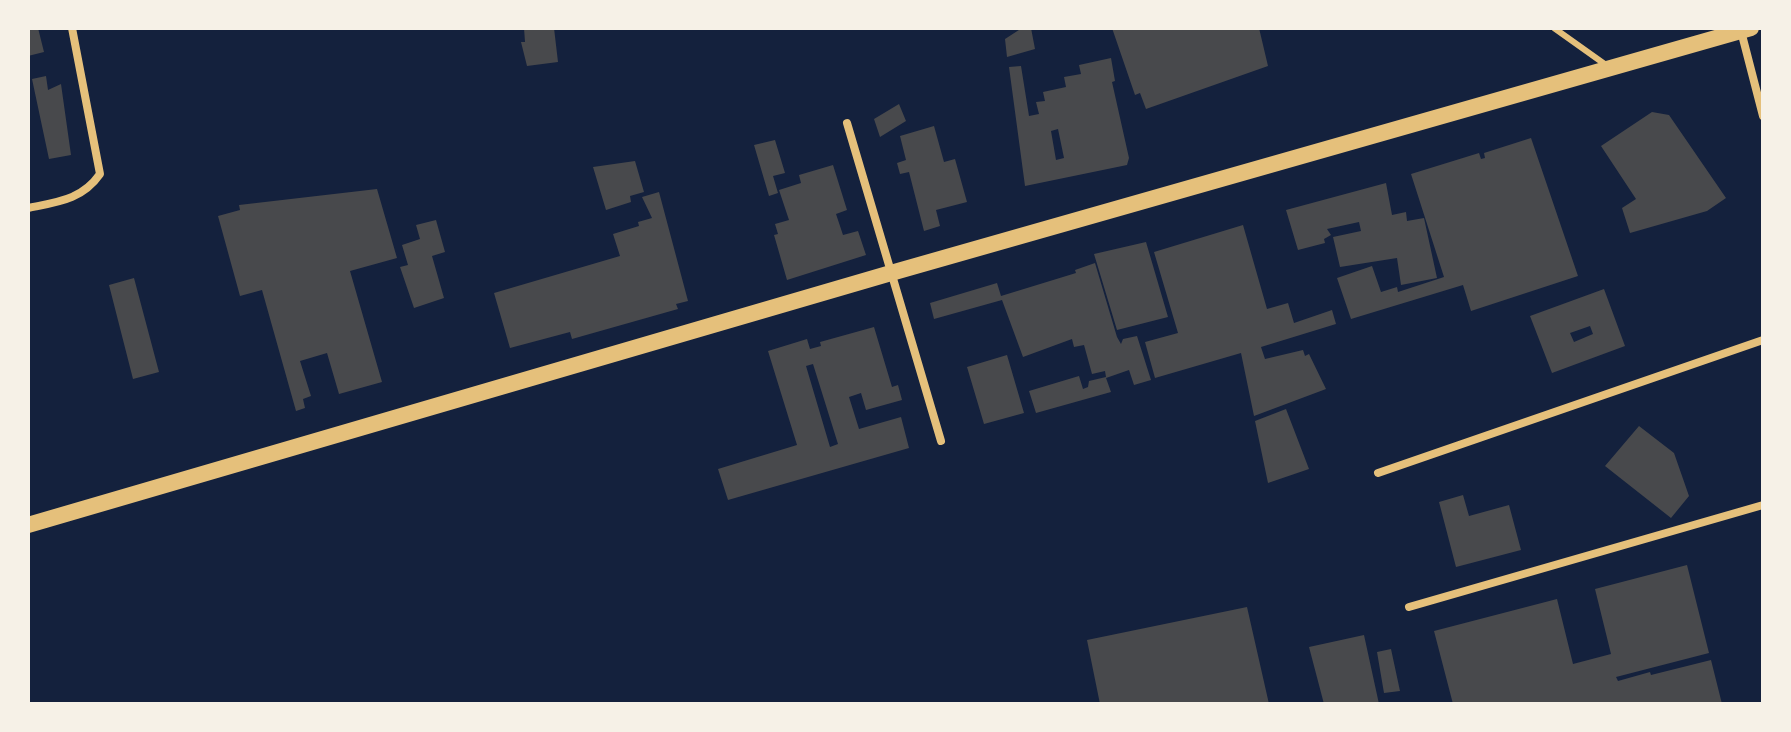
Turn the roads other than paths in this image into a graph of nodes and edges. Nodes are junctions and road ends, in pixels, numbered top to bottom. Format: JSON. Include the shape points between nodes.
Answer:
{"nodes":[{"id":1,"x":72,"y":28,"type":"edge"},
{"id":2,"x":1554,"y":28,"type":"edge"},
{"id":3,"x":1746,"y":29,"type":"edge"},
{"id":4,"x":1609,"y":67,"type":"junction"},
{"id":5,"x":1763,"y":116,"type":"edge"},
{"id":6,"x":847,"y":123,"type":"dead end"},
{"id":7,"x":28,"y":208,"type":"edge"},
{"id":8,"x":891,"y":273,"type":"junction"},
{"id":9,"x":1763,"y":340,"type":"edge"},
{"id":10,"x":941,"y":441,"type":"dead end"},
{"id":11,"x":1378,"y":473,"type":"dead end"},
{"id":12,"x":1763,"y":505,"type":"edge"},
{"id":13,"x":28,"y":525,"type":"edge"},
{"id":14,"x":1409,"y":607,"type":"dead end"}],
"edges":[{"from":1,"to":7,"type":"street","via":[[100,174],[89,190],[71,199]]},
{"from":2,"to":4,"type":"lane"},
{"from":3,"to":4,"type":"main road"},
{"from":3,"to":5,"type":"street"},
{"from":4,"to":8,"type":"main road"},
{"from":6,"to":8,"type":"street"},
{"from":8,"to":10,"type":"street"},
{"from":8,"to":13,"type":"main road"},
{"from":9,"to":11,"type":"street"},
{"from":12,"to":14,"type":"street"}]}
